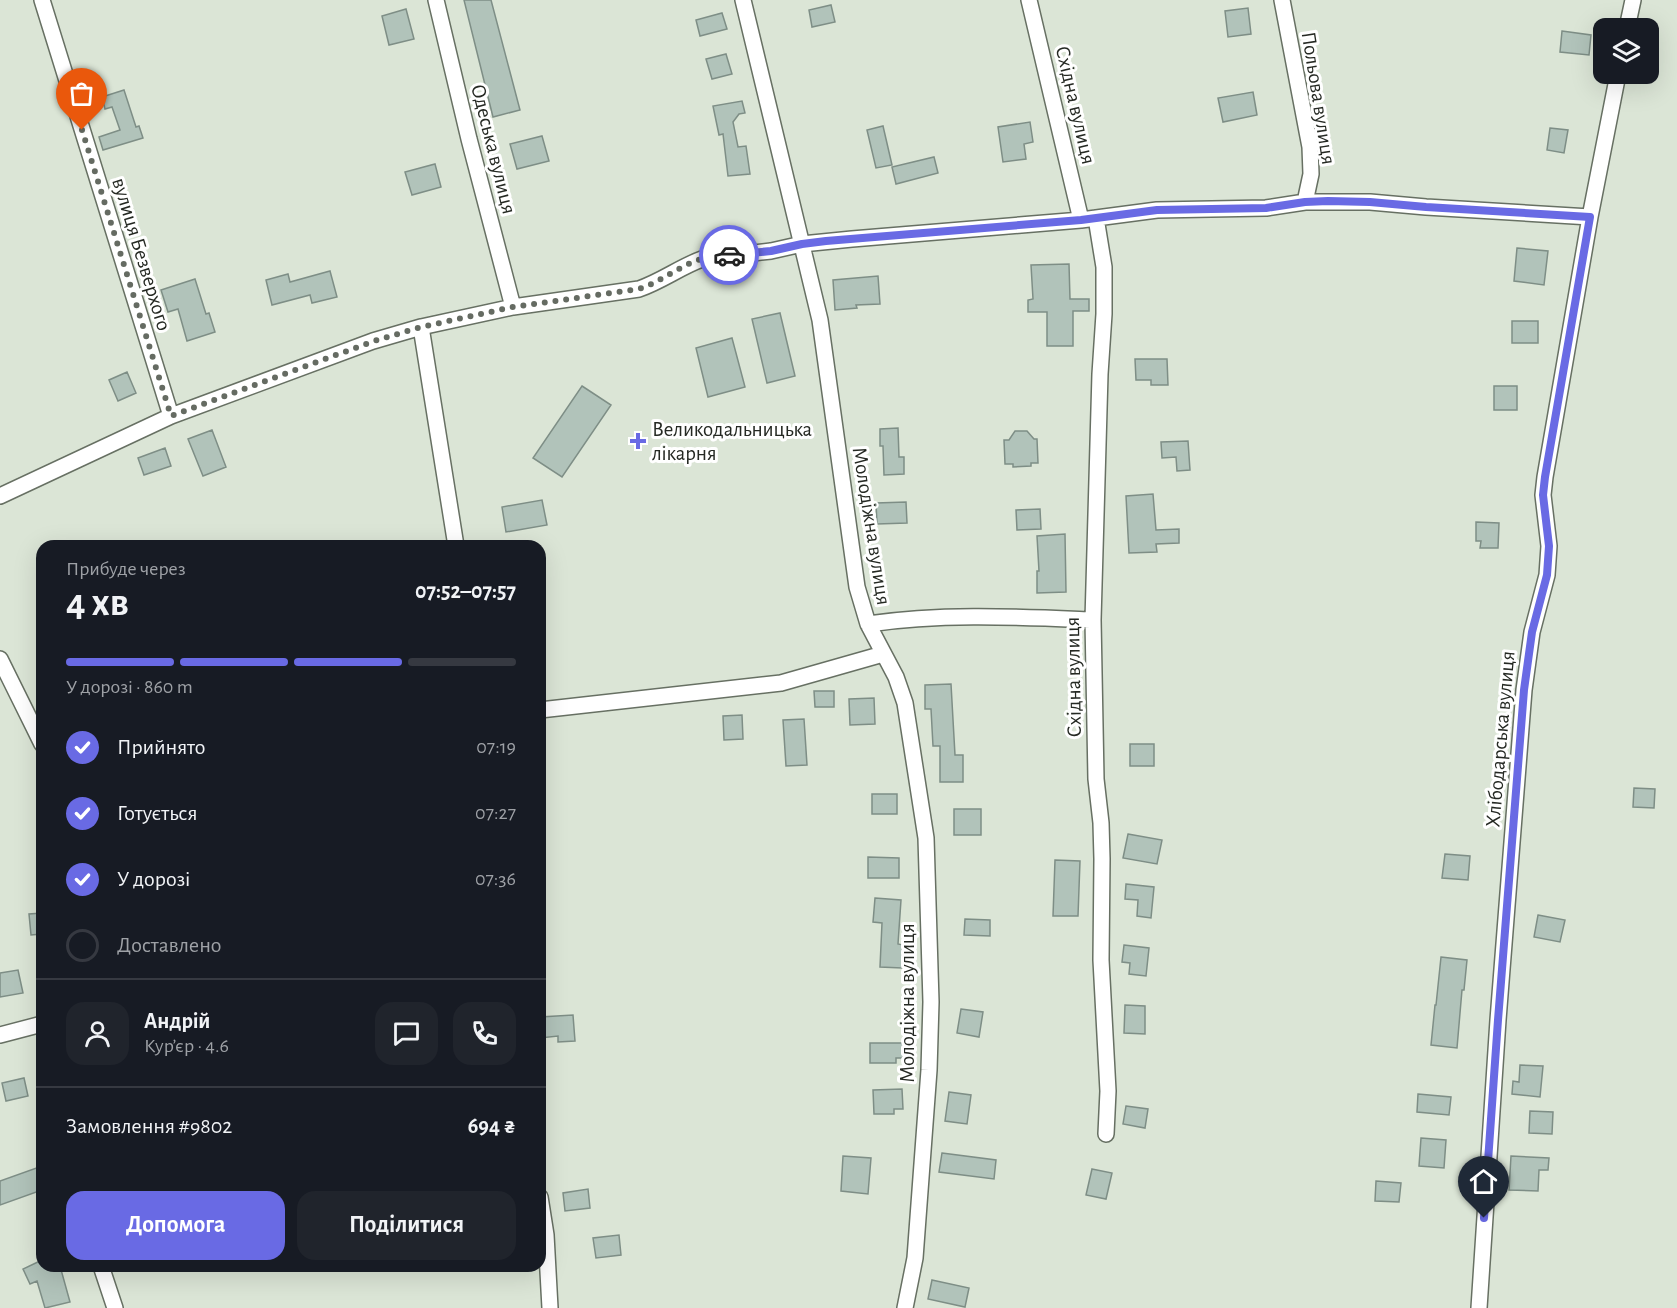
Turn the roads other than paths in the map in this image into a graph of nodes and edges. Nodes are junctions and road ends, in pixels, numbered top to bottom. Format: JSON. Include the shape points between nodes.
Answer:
{"nodes":[{"id":1,"x":42,"y":0,"type":"edge"},
{"id":2,"x":436,"y":0,"type":"edge"},
{"id":3,"x":743,"y":0,"type":"edge"},
{"id":4,"x":1029,"y":0,"type":"edge"},
{"id":5,"x":1282,"y":0,"type":"edge"},
{"id":6,"x":1633,"y":0,"type":"edge"},
{"id":7,"x":1629,"y":18,"type":"edge"},
{"id":8,"x":1616,"y":84,"type":"edge"},
{"id":9,"x":1305,"y":202,"type":"junction"},
{"id":10,"x":1590,"y":217,"type":"junction"},
{"id":11,"x":1088,"y":219,"type":"junction"},
{"id":12,"x":802,"y":244,"type":"junction"},
{"id":13,"x":513,"y":307,"type":"junction"},
{"id":14,"x":421,"y":327,"type":"junction"},
{"id":15,"x":171,"y":416,"type":"junction"},
{"id":16,"x":0,"y":496,"type":"edge"},
{"id":17,"x":455,"y":540,"type":"edge"},
{"id":18,"x":1093,"y":620,"type":"junction"},
{"id":19,"x":868,"y":624,"type":"junction"},
{"id":20,"x":883,"y":654,"type":"junction"},
{"id":21,"x":0,"y":659,"type":"edge"},
{"id":22,"x":546,"y":709,"type":"edge"},
{"id":23,"x":36,"y":732,"type":"edge"},
{"id":24,"x":36,"y":1026,"type":"edge"},
{"id":25,"x":0,"y":1035,"type":"edge"},
{"id":26,"x":1106,"y":1134,"type":"dead end"},
{"id":27,"x":546,"y":1235,"type":"edge"},
{"id":28,"x":103,"y":1272,"type":"edge"},
{"id":29,"x":115,"y":1308,"type":"edge"},
{"id":30,"x":550,"y":1308,"type":"edge"},
{"id":31,"x":905,"y":1308,"type":"edge"},
{"id":32,"x":1479,"y":1308,"type":"edge"}],
"edges":[{"from":1,"to":15,"type":"street","name":"вулиця Безверхого"},
{"from":2,"to":13,"type":"street","name":"Одеська вулиця"},
{"from":3,"to":12,"type":"street","name":"Молодіжна вулиця"},
{"from":4,"to":11,"type":"street","name":"Східна вулиця"},
{"from":5,"to":9,"type":"street","name":"Польова вулиця","via":[[1310,147],[1311,174]]},
{"from":6,"to":7,"type":"street"},
{"from":8,"to":10,"type":"street","name":"Хлібодарська вулиця"},
{"from":9,"to":10,"type":"street","via":[[1370,202]]},
{"from":9,"to":11,"type":"street","via":[[1266,208],[1157,210]]},
{"from":10,"to":32,"type":"street","name":"Хлібодарська вулиця","via":[[1543,495],[1549,546],[1547,575],[1532,632],[1523,700]]},
{"from":11,"to":12,"type":"street"},
{"from":11,"to":18,"type":"street","name":"Східна вулиця","via":[[1104,267]]},
{"from":12,"to":13,"type":"street","via":[[702,258],[639,289]]},
{"from":12,"to":19,"type":"street","name":"Молодіжна вулиця","via":[[820,320],[857,587]]},
{"from":13,"to":14,"type":"street"},
{"from":14,"to":15,"type":"street"},
{"from":14,"to":17,"type":"street"},
{"from":15,"to":16,"type":"street"},
{"from":18,"to":19,"type":"street","via":[[929,617]]},
{"from":18,"to":26,"type":"street","name":"Східна вулиця","via":[[1108,1091]]},
{"from":19,"to":20,"type":"street","name":"Молодіжна вулиця"},
{"from":20,"to":22,"type":"street","via":[[781,683]]},
{"from":20,"to":31,"type":"street","name":"Молодіжна вулиця","via":[[905,703],[924,823],[930,956],[926,1127],[915,1258]]},
{"from":21,"to":23,"type":"street"},
{"from":24,"to":25,"type":"street"},
{"from":27,"to":30,"type":"street"},
{"from":28,"to":29,"type":"street"}]}
